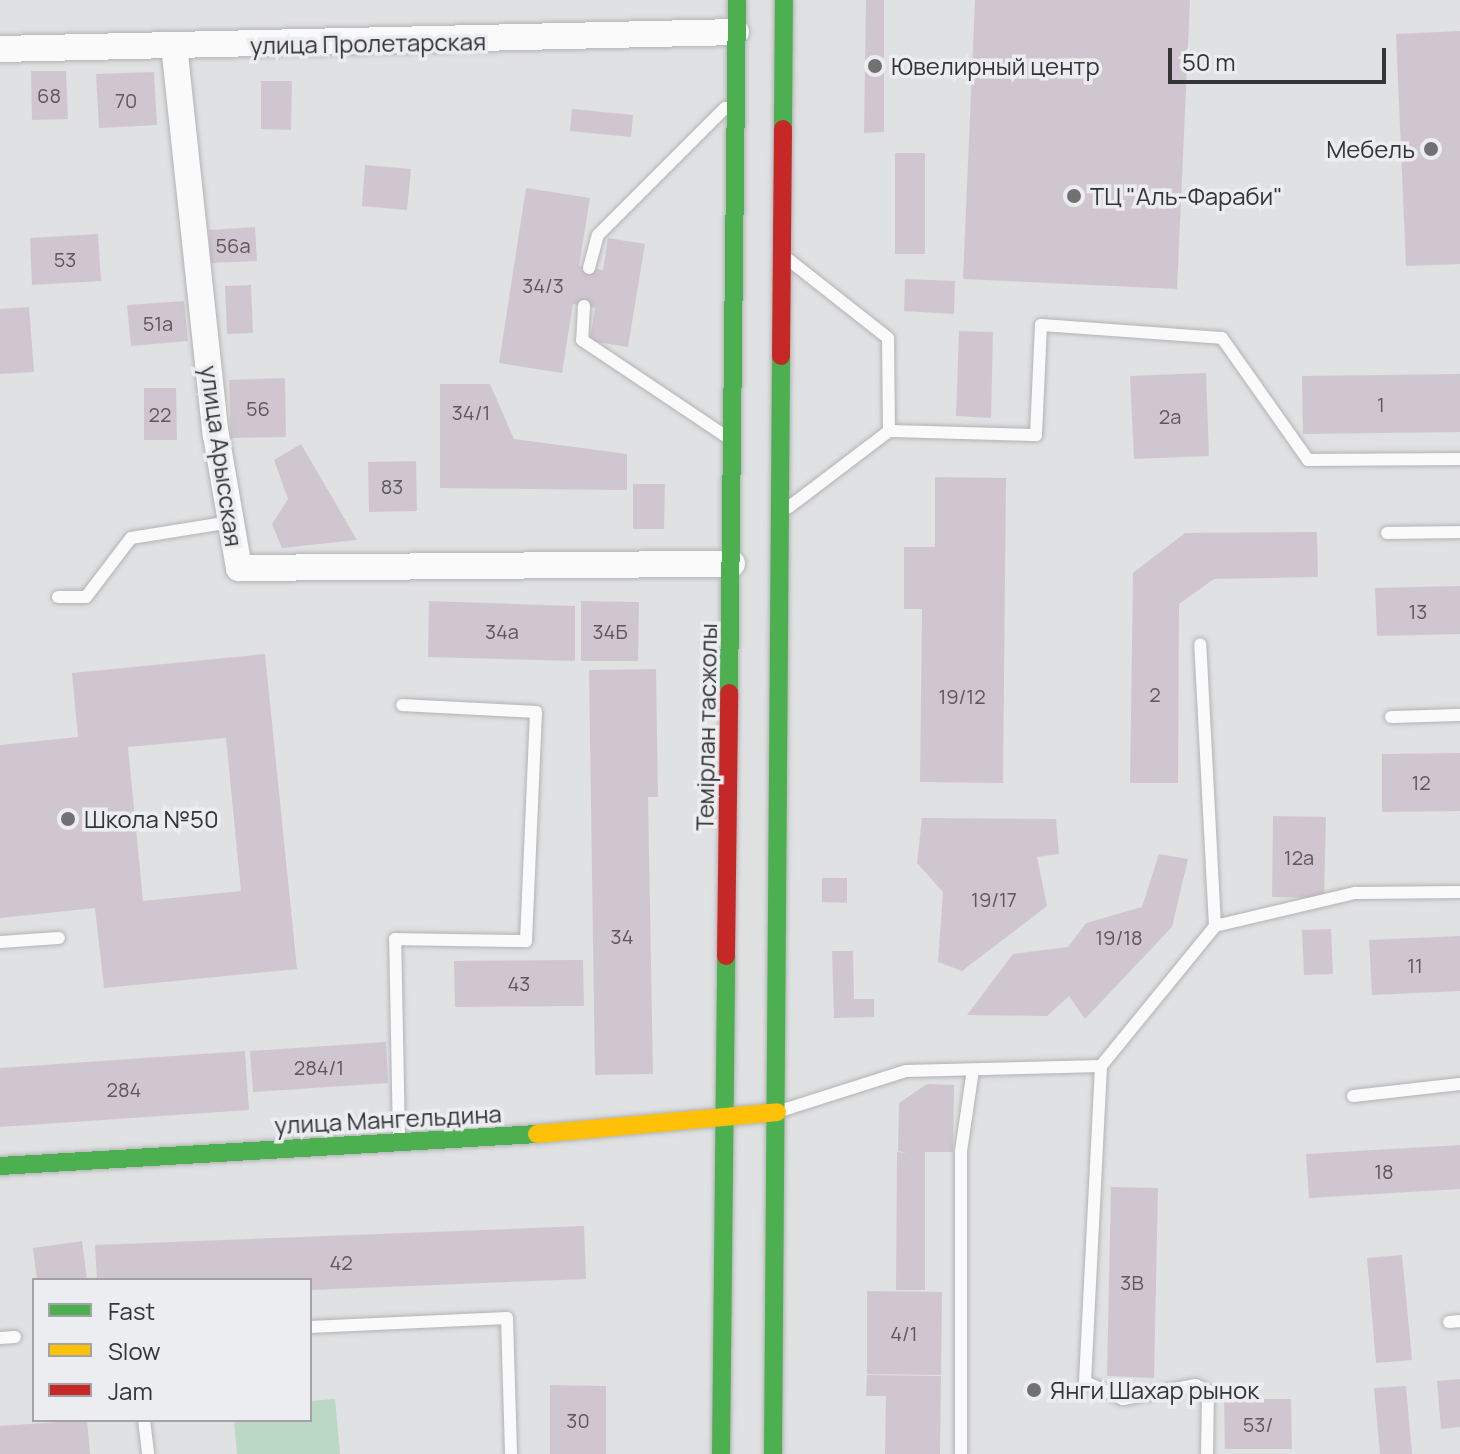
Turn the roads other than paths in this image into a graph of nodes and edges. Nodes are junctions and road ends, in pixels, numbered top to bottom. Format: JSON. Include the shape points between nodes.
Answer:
{"nodes":[{"id":1,"x":737,"y":0,"type":"edge"},
{"id":2,"x":784,"y":0,"type":"edge"},
{"id":3,"x":736,"y":32,"type":"junction"},
{"id":4,"x":174,"y":45,"type":"junction"},
{"id":5,"x":0,"y":49,"type":"edge"},
{"id":6,"x":733,"y":100,"type":"junction"},
{"id":7,"x":779,"y":251,"type":"junction"},
{"id":8,"x":589,"y":268,"type":"dead end"},
{"id":9,"x":584,"y":306,"type":"dead end"},
{"id":10,"x":889,"y":431,"type":"junction"},
{"id":11,"x":733,"y":442,"type":"junction"},
{"id":12,"x":1460,"y":459,"type":"edge"},
{"id":13,"x":780,"y":514,"type":"junction"},
{"id":14,"x":231,"y":522,"type":"junction"},
{"id":15,"x":1460,"y":532,"type":"edge"},
{"id":16,"x":1387,"y":533,"type":"dead end"},
{"id":17,"x":732,"y":564,"type":"junction"},
{"id":18,"x":58,"y":597,"type":"dead end"},
{"id":19,"x":1200,"y":644,"type":"dead end"},
{"id":20,"x":402,"y":705,"type":"dead end"},
{"id":21,"x":1460,"y":715,"type":"edge"},
{"id":22,"x":1391,"y":717,"type":"dead end"},
{"id":23,"x":1460,"y":892,"type":"edge"},
{"id":24,"x":1215,"y":926,"type":"junction"},
{"id":25,"x":59,"y":938,"type":"dead end"},
{"id":26,"x":0,"y":942,"type":"edge"},
{"id":27,"x":1101,"y":1066,"type":"junction"},
{"id":28,"x":973,"y":1070,"type":"junction"},
{"id":29,"x":1460,"y":1084,"type":"edge"},
{"id":30,"x":1353,"y":1096,"type":"dead end"},
{"id":31,"x":777,"y":1112,"type":"junction"},
{"id":32,"x":725,"y":1121,"type":"junction"},
{"id":33,"x":399,"y":1142,"type":"junction"},
{"id":34,"x":0,"y":1166,"type":"edge"},
{"id":35,"x":312,"y":1327,"type":"edge"},
{"id":36,"x":15,"y":1337,"type":"dead end"},
{"id":37,"x":0,"y":1338,"type":"edge"},
{"id":38,"x":144,"y":1422,"type":"edge"},
{"id":39,"x":148,"y":1454,"type":"edge"},
{"id":40,"x":511,"y":1454,"type":"edge"},
{"id":41,"x":721,"y":1454,"type":"edge"},
{"id":42,"x":773,"y":1454,"type":"edge"},
{"id":43,"x":961,"y":1454,"type":"edge"},
{"id":44,"x":1207,"y":1454,"type":"edge"}],
"edges":[{"from":1,"to":3,"type":"main road","name":"Темірлан тасжолы"},
{"from":2,"to":7,"type":"main road"},
{"from":3,"to":4,"type":"street","name":"улица Пролетарская"},
{"from":3,"to":6,"type":"main road","name":"Темірлан тасжолы"},
{"from":4,"to":5,"type":"street","name":"улица Пролетарская"},
{"from":4,"to":14,"type":"street","name":"улица Арысская"},
{"from":6,"to":8,"type":"lane","via":[[598,235]]},
{"from":6,"to":11,"type":"main road","name":"Темірлан тасжолы"},
{"from":7,"to":10,"type":"lane","via":[[888,338]]},
{"from":7,"to":13,"type":"main road"},
{"from":9,"to":11,"type":"lane","via":[[582,340]]},
{"from":10,"to":12,"type":"lane","via":[[1036,435],[1041,325],[1222,338],[1308,460]]},
{"from":10,"to":13,"type":"lane"},
{"from":11,"to":17,"type":"main road","name":"Темірлан тасжолы"},
{"from":13,"to":31,"type":"main road"},
{"from":14,"to":17,"type":"street","name":"улица Арысская","via":[[239,568]]},
{"from":14,"to":18,"type":"lane","via":[[131,538],[86,597]]},
{"from":15,"to":16,"type":"lane"},
{"from":17,"to":32,"type":"main road","name":"Темірлан тасжолы"},
{"from":19,"to":24,"type":"lane"},
{"from":20,"to":33,"type":"lane","via":[[536,712],[526,941],[395,939]]},
{"from":21,"to":22,"type":"lane"},
{"from":23,"to":24,"type":"lane","via":[[1355,893]]},
{"from":24,"to":27,"type":"lane"},
{"from":25,"to":26,"type":"lane"},
{"from":27,"to":28,"type":"lane"},
{"from":27,"to":44,"type":"lane","via":[[1085,1382],[1123,1399],[1196,1385],[1208,1391]]},
{"from":28,"to":31,"type":"lane","via":[[906,1071]]},
{"from":28,"to":43,"type":"lane","via":[[961,1151]]},
{"from":29,"to":30,"type":"lane"},
{"from":31,"to":32,"type":"main road","name":"улица Мангельдина"},
{"from":31,"to":42,"type":"main road"},
{"from":32,"to":33,"type":"main road","name":"улица Мангельдина"},
{"from":32,"to":41,"type":"main road","name":"Темірлан тасжолы"},
{"from":33,"to":34,"type":"main road","name":"улица Мангельдина"},
{"from":35,"to":40,"type":"lane","via":[[507,1318]]},
{"from":36,"to":37,"type":"lane"},
{"from":38,"to":39,"type":"lane"}]}
